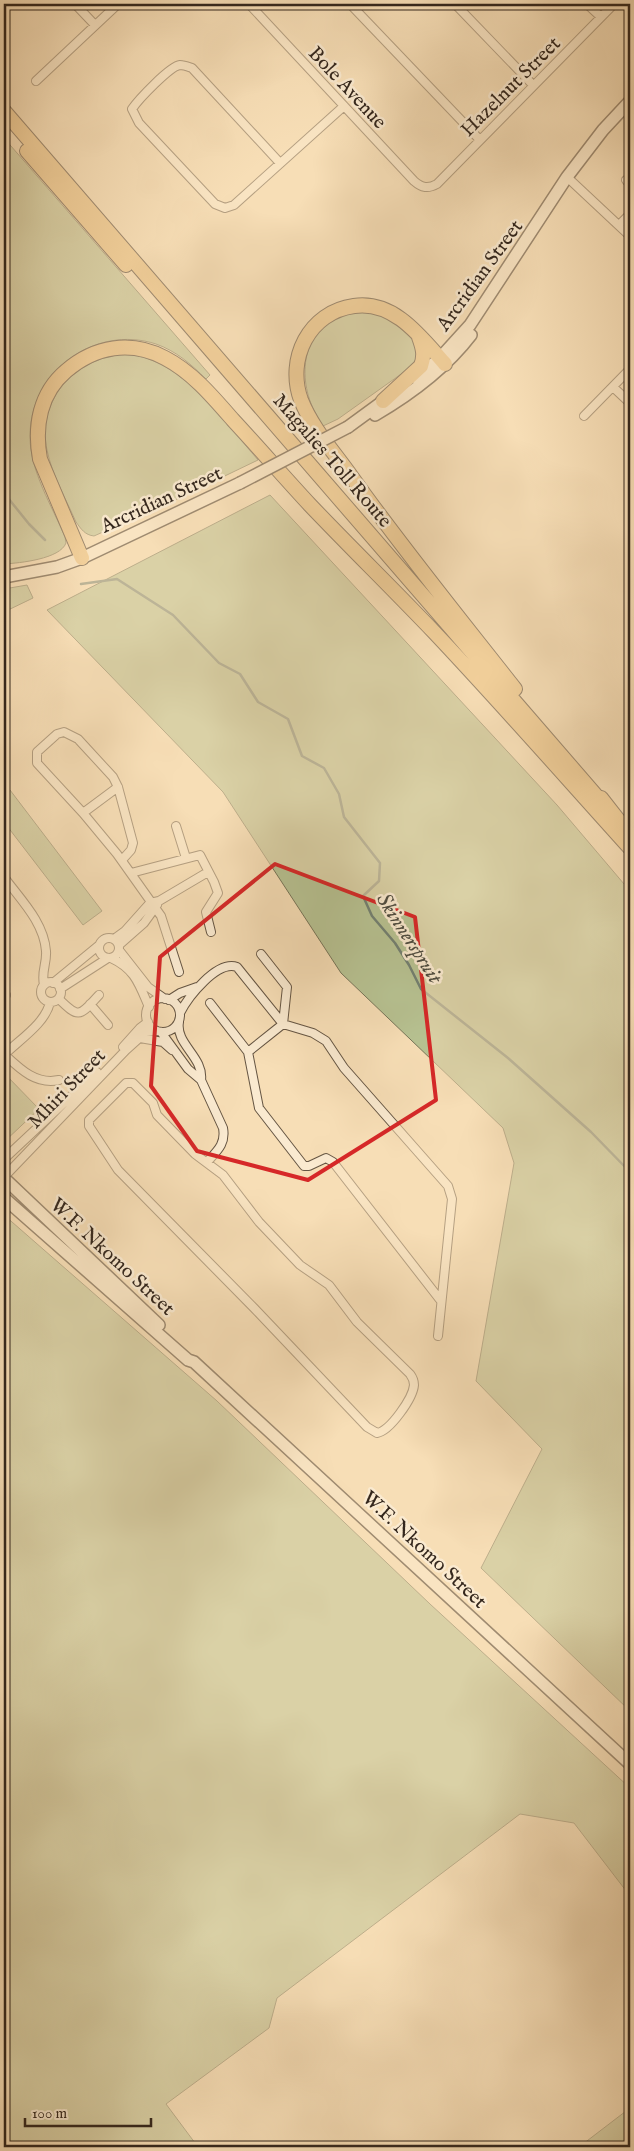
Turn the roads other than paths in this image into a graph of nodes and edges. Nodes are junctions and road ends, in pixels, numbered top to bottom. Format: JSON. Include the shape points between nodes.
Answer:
{"nodes":[{"id":1,"x":75,"y":4,"type":"edge"},
{"id":2,"x":118,"y":4,"type":"edge"},
{"id":3,"x":249,"y":4,"type":"edge"},
{"id":4,"x":350,"y":4,"type":"edge"},
{"id":5,"x":455,"y":4,"type":"edge"},
{"id":6,"x":587,"y":4,"type":"edge"},
{"id":7,"x":614,"y":4,"type":"edge"},
{"id":8,"x":601,"y":17,"type":"junction"},
{"id":9,"x":95,"y":25,"type":"junction"},
{"id":10,"x":36,"y":81,"type":"dead end"},
{"id":11,"x":533,"y":86,"type":"junction"},
{"id":12,"x":630,"y":101,"type":"edge"},
{"id":13,"x":344,"y":106,"type":"junction"},
{"id":14,"x":4,"y":111,"type":"edge"},
{"id":15,"x":4,"y":125,"type":"edge"},
{"id":16,"x":480,"y":140,"type":"junction"},
{"id":17,"x":280,"y":163,"type":"junction"},
{"id":18,"x":566,"y":176,"type":"junction"},
{"id":19,"x":427,"y":188,"type":"joint"},
{"id":20,"x":630,"y":214,"type":"edge"},
{"id":21,"x":619,"y":225,"type":"junction"},
{"id":22,"x":630,"y":236,"type":"edge"},
{"id":23,"x":418,"y":334,"type":"junction"},
{"id":24,"x":442,"y":361,"type":"junction"},
{"id":25,"x":630,"y":369,"type":"edge"},
{"id":26,"x":613,"y":387,"type":"junction"},
{"id":27,"x":383,"y":401,"type":"junction"},
{"id":28,"x":630,"y":403,"type":"edge"},
{"id":29,"x":584,"y":416,"type":"dead end"},
{"id":30,"x":351,"y":425,"type":"junction"},
{"id":31,"x":82,"y":558,"type":"junction"},
{"id":32,"x":4,"y":577,"type":"edge"},
{"id":33,"x":118,"y":788,"type":"junction"},
{"id":34,"x":83,"y":813,"type":"junction"},
{"id":35,"x":176,"y":826,"type":"dead end"},
{"id":36,"x":630,"y":835,"type":"edge"},
{"id":37,"x":630,"y":848,"type":"edge"},
{"id":38,"x":186,"y":858,"type":"junction"},
{"id":39,"x":122,"y":860,"type":"junction"},
{"id":40,"x":208,"y":872,"type":"junction"},
{"id":41,"x":131,"y":873,"type":"junction"},
{"id":42,"x":4,"y":878,"type":"edge"},
{"id":43,"x":154,"y":904,"type":"junction"},
{"id":44,"x":211,"y":932,"type":"dead end"},
{"id":45,"x":117,"y":944,"type":"junction"},
{"id":46,"x":98,"y":946,"type":"junction"},
{"id":47,"x":261,"y":954,"type":"dead end"},
{"id":48,"x":109,"y":958,"type":"junction"},
{"id":49,"x":77,"y":964,"type":"junction"},
{"id":50,"x":180,"y":972,"type":"dead end"},
{"id":51,"x":84,"y":973,"type":"junction"},
{"id":52,"x":53,"y":983,"type":"junction"},
{"id":53,"x":44,"y":985,"type":"junction"},
{"id":54,"x":198,"y":987,"type":"junction"},
{"id":55,"x":60,"y":989,"type":"junction"},
{"id":56,"x":99,"y":995,"type":"dead end"},
{"id":57,"x":59,"y":999,"type":"junction"},
{"id":58,"x":167,"y":999,"type":"junction"},
{"id":59,"x":50,"y":1002,"type":"junction"},
{"id":60,"x":210,"y":1003,"type":"dead end"},
{"id":61,"x":90,"y":1004,"type":"junction"},
{"id":62,"x":149,"y":1008,"type":"junction"},
{"id":63,"x":180,"y":1013,"type":"junction"},
{"id":64,"x":148,"y":1022,"type":"junction"},
{"id":65,"x":179,"y":1022,"type":"junction"},
{"id":66,"x":283,"y":1024,"type":"junction"},
{"id":67,"x":108,"y":1025,"type":"dead end"},
{"id":68,"x":159,"y":1031,"type":"junction"},
{"id":69,"x":140,"y":1038,"type":"junction"},
{"id":70,"x":248,"y":1052,"type":"junction"},
{"id":71,"x":4,"y":1054,"type":"edge"},
{"id":72,"x":179,"y":1057,"type":"junction"},
{"id":73,"x":59,"y":1080,"type":"dead end"},
{"id":74,"x":202,"y":1080,"type":"junction"},
{"id":75,"x":4,"y":1159,"type":"edge"},
{"id":76,"x":207,"y":1162,"type":"junction"},
{"id":77,"x":4,"y":1178,"type":"edge"},
{"id":78,"x":4,"y":1198,"type":"edge"},
{"id":79,"x":441,"y":1301,"type":"junction"},
{"id":80,"x":438,"y":1336,"type":"dead end"},
{"id":81,"x":194,"y":1362,"type":"junction"},
{"id":82,"x":630,"y":1764,"type":"edge"},
{"id":83,"x":630,"y":2144,"type":"edge"},
{"id":84,"x":619,"y":2147,"type":"edge"}],
"edges":[{"from":1,"to":9,"type":"street"},
{"from":2,"to":9,"type":"street"},
{"from":3,"to":13,"type":"street","name":"Bole Avenue"},
{"from":4,"to":16,"type":"street"},
{"from":5,"to":11,"type":"street"},
{"from":6,"to":8,"type":"street"},
{"from":7,"to":8,"type":"street","name":"Hazelnut Street"},
{"from":8,"to":11,"type":"street","name":"Hazelnut Street"},
{"from":9,"to":10,"type":"street"},
{"from":11,"to":16,"type":"street","name":"Hazelnut Street"},
{"from":12,"to":18,"type":"main road","name":"Arcridian Street"},
{"from":13,"to":17,"type":"street"},
{"from":13,"to":19,"type":"street","name":"Bole Avenue","via":[[414,181]]},
{"from":14,"to":36,"type":"highway","name":"Magalies Toll Route"},
{"from":15,"to":37,"type":"highway","name":"Magalies Toll Route"},
{"from":16,"to":19,"type":"street","name":"Hazelnut Street","via":[[437,184]]},
{"from":17,"to":17,"type":"street","via":[[234,205],[221,207],[139,122],[132,109],[171,70],[180,65],[187,66]]},
{"from":18,"to":21,"type":"street"},
{"from":18,"to":24,"type":"main road","name":"Arcridian Street","via":[[470,325]]},
{"from":20,"to":21,"type":"street"},
{"from":21,"to":22,"type":"street"},
{"from":23,"to":24,"type":"highway"},
{"from":23,"to":27,"type":"highway","via":[[424,349],[421,366]]},
{"from":23,"to":36,"type":"highway","via":[[400,317],[378,308],[360,305],[330,313],[308,333],[300,350],[296,368],[301,400],[312,421],[375,510]]},
{"from":24,"to":27,"type":"main road","name":"Arcridian Street"},
{"from":24,"to":30,"type":"main road","name":"Arcridian Street","via":[[419,386],[389,407]]},
{"from":25,"to":26,"type":"street"},
{"from":26,"to":28,"type":"street"},
{"from":26,"to":29,"type":"street"},
{"from":27,"to":30,"type":"main road","name":"Arcridian Street"},
{"from":30,"to":31,"type":"main road","name":"Arcridian Street","bridge":true,"via":[[240,483]]},
{"from":31,"to":32,"type":"main road","name":"Arcridian Street","via":[[57,567]]},
{"from":31,"to":37,"type":"highway","via":[[40,459],[38,422],[43,404],[51,386],[77,362],[92,354],[107,348],[127,346],[146,350],[165,358],[199,382],[311,506],[458,657]]},
{"from":33,"to":34,"type":"street"},
{"from":33,"to":34,"type":"street","via":[[113,777],[78,739],[64,732],[57,734],[37,752],[37,763]]},
{"from":33,"to":39,"type":"street","via":[[133,843]]},
{"from":34,"to":39,"type":"street"},
{"from":35,"to":38,"type":"street"},
{"from":38,"to":40,"type":"street","via":[[200,855]]},
{"from":38,"to":41,"type":"street"},
{"from":39,"to":41,"type":"street"},
{"from":40,"to":43,"type":"street"},
{"from":40,"to":44,"type":"street","via":[[218,893],[206,908]]},
{"from":41,"to":43,"type":"street"},
{"from":42,"to":53,"type":"street","via":[[40,928],[46,949],[42,974]]},
{"from":43,"to":45,"type":"street"},
{"from":43,"to":50,"type":"street"},
{"from":45,"to":46,"type":"street","via":[[104,939]]},
{"from":45,"to":48,"type":"street","via":[[116,955]]},
{"from":45,"to":58,"type":"street","via":[[148,987]]},
{"from":46,"to":48,"type":"street","via":[[100,953]]},
{"from":46,"to":49,"type":"street"},
{"from":47,"to":66,"type":"street","via":[[287,987]]},
{"from":48,"to":51,"type":"street"},
{"from":48,"to":62,"type":"street","via":[[128,968]]},
{"from":49,"to":51,"type":"street"},
{"from":49,"to":52,"type":"street"},
{"from":51,"to":55,"type":"street"},
{"from":52,"to":53,"type":"street"},
{"from":52,"to":55,"type":"street"},
{"from":53,"to":59,"type":"street","via":[[42,997]]},
{"from":54,"to":58,"type":"street"},
{"from":54,"to":63,"type":"street"},
{"from":54,"to":66,"type":"street","via":[[224,967],[237,967]]},
{"from":55,"to":57,"type":"street"},
{"from":56,"to":61,"type":"street"},
{"from":57,"to":59,"type":"street"},
{"from":57,"to":61,"type":"street","via":[[77,1013]]},
{"from":58,"to":62,"type":"street","via":[[156,1000]]},
{"from":58,"to":63,"type":"street","via":[[176,1005]]},
{"from":59,"to":71,"type":"street","via":[[42,1018]]},
{"from":60,"to":70,"type":"street"},
{"from":61,"to":67,"type":"street"},
{"from":62,"to":64,"type":"street"},
{"from":63,"to":65,"type":"street"},
{"from":64,"to":68,"type":"street"},
{"from":64,"to":75,"type":"street","name":"Mhiri Street"},
{"from":65,"to":68,"type":"street","via":[[169,1031]]},
{"from":65,"to":74,"type":"street","via":[[180,1034],[200,1065]]},
{"from":66,"to":70,"type":"street"},
{"from":66,"to":79,"type":"street","via":[[313,1033],[326,1041],[344,1068],[448,1186],[452,1199]]},
{"from":68,"to":69,"type":"street","name":"Mhiri Street","via":[[148,1031]]},
{"from":68,"to":72,"type":"street"},
{"from":69,"to":72,"type":"street","via":[[163,1042]]},
{"from":69,"to":77,"type":"street","name":"Mhiri Street"},
{"from":70,"to":79,"type":"street","via":[[259,1108],[304,1166],[326,1158],[333,1162]]},
{"from":71,"to":73,"type":"street","via":[[31,1077],[42,1081]]},
{"from":72,"to":74,"type":"street"},
{"from":74,"to":76,"type":"street","via":[[224,1136],[222,1144]]},
{"from":76,"to":76,"type":"street","via":[[229,1181],[259,1222],[292,1256],[329,1285],[357,1322],[414,1380],[413,1391],[392,1425],[383,1432],[377,1434],[367,1427],[118,1170],[89,1126],[89,1120],[126,1083],[133,1083],[153,1103],[157,1115]]},
{"from":77,"to":81,"type":"main road","name":"W.F. Nkomo Street","via":[[192,1356]]},
{"from":78,"to":81,"type":"main road","name":"W.F. Nkomo Street"},
{"from":79,"to":80,"type":"street"},
{"from":81,"to":82,"type":"main road","name":"W.F. Nkomo Street"},
{"from":83,"to":84,"type":"street"}]}
